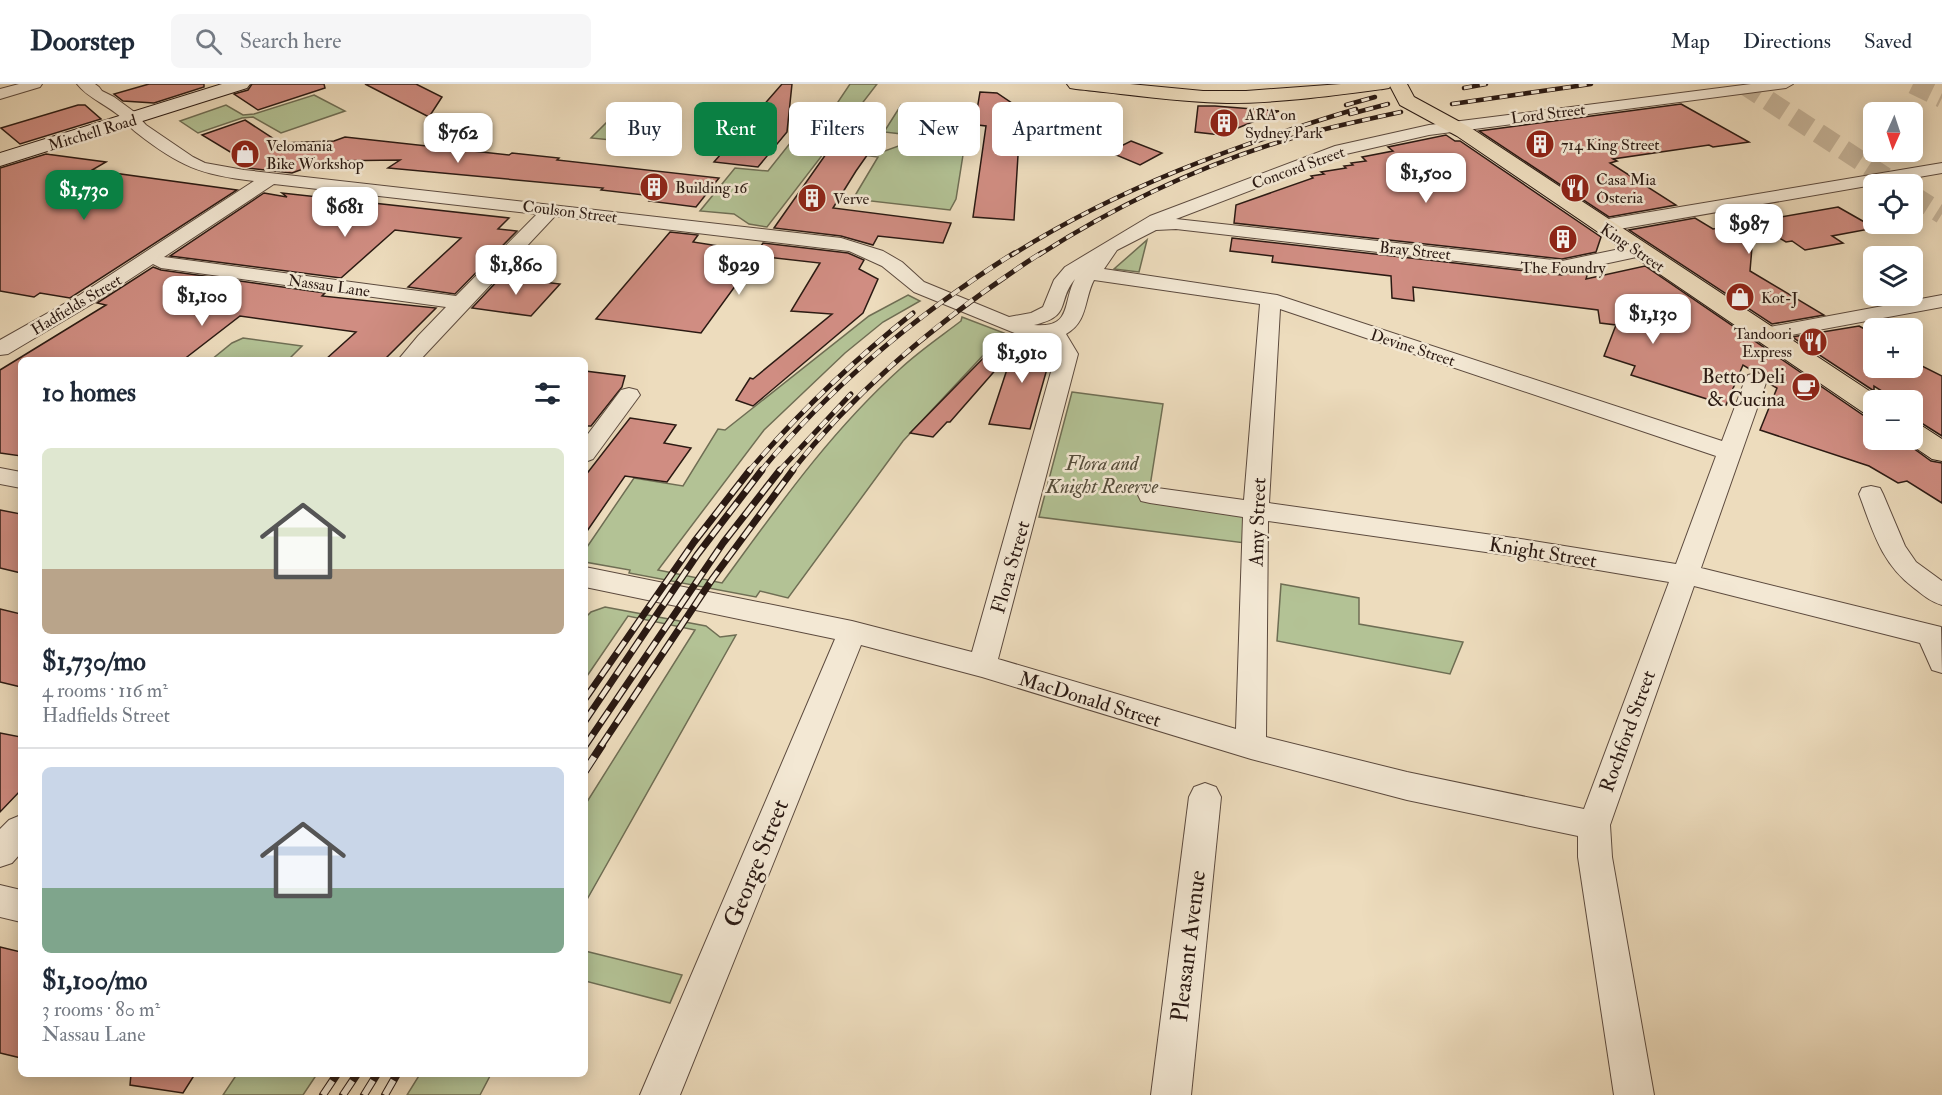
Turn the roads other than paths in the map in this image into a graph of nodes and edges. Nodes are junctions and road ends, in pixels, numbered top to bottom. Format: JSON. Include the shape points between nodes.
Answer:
{"nodes":[{"id":1,"x":35,"y":84,"type":"edge"},
{"id":2,"x":84,"y":84,"type":"edge"},
{"id":3,"x":241,"y":84,"type":"edge"},
{"id":4,"x":259,"y":84,"type":"edge"},
{"id":5,"x":1076,"y":84,"type":"edge"},
{"id":6,"x":1291,"y":84,"type":"edge"},
{"id":7,"x":1330,"y":84,"type":"edge"},
{"id":8,"x":1383,"y":84,"type":"edge"},
{"id":9,"x":1398,"y":84,"type":"edge"},
{"id":10,"x":1786,"y":84,"type":"edge"},
{"id":11,"x":1083,"y":85,"type":"edge"},
{"id":12,"x":1271,"y":87,"type":"junction"},
{"id":13,"x":1362,"y":87,"type":"junction"},
{"id":14,"x":1425,"y":89,"type":"dead end"},
{"id":15,"x":0,"y":94,"type":"edge"},
{"id":16,"x":1407,"y":101,"type":"junction"},
{"id":17,"x":185,"y":103,"type":"junction"},
{"id":18,"x":132,"y":120,"type":"junction"},
{"id":19,"x":1454,"y":125,"type":"junction"},
{"id":20,"x":0,"y":160,"type":"edge"},
{"id":21,"x":1942,"y":168,"type":"edge"},
{"id":22,"x":271,"y":178,"type":"junction"},
{"id":23,"x":552,"y":209,"type":"junction"},
{"id":24,"x":1186,"y":218,"type":"junction"},
{"id":25,"x":1149,"y":226,"type":"joint"},
{"id":26,"x":1602,"y":226,"type":"junction"},
{"id":27,"x":1108,"y":249,"type":"junction"},
{"id":28,"x":1639,"y":251,"type":"junction"},
{"id":29,"x":161,"y":262,"type":"dead end"},
{"id":30,"x":1089,"y":273,"type":"junction"},
{"id":31,"x":1270,"y":299,"type":"junction"},
{"id":32,"x":1942,"y":300,"type":"edge"},
{"id":33,"x":461,"y":303,"type":"junction"},
{"id":34,"x":1005,"y":321,"type":"junction"},
{"id":35,"x":1054,"y":332,"type":"junction"},
{"id":36,"x":1764,"y":334,"type":"junction"},
{"id":37,"x":0,"y":349,"type":"edge"},
{"id":38,"x":411,"y":357,"type":"edge"},
{"id":39,"x":1756,"y":380,"type":"dead end"},
{"id":40,"x":629,"y":395,"type":"dead end"},
{"id":41,"x":1863,"y":399,"type":"edge"},
{"id":42,"x":1923,"y":439,"type":"edge"},
{"id":43,"x":588,"y":448,"type":"edge"},
{"id":44,"x":1729,"y":452,"type":"junction"},
{"id":45,"x":1942,"y":452,"type":"edge"},
{"id":46,"x":0,"y":476,"type":"edge"},
{"id":47,"x":18,"y":479,"type":"edge"},
{"id":48,"x":1871,"y":494,"type":"dead end"},
{"id":49,"x":1150,"y":495,"type":"dead end"},
{"id":50,"x":1256,"y":509,"type":"junction"},
{"id":51,"x":1683,"y":575,"type":"junction"},
{"id":52,"x":588,"y":581,"type":"edge"},
{"id":53,"x":1942,"y":596,"type":"edge"},
{"id":54,"x":852,"y":632,"type":"junction"},
{"id":55,"x":1937,"y":633,"type":"edge"},
{"id":56,"x":1942,"y":662,"type":"edge"},
{"id":57,"x":982,"y":666,"type":"junction"},
{"id":58,"x":1251,"y":746,"type":"junction"},
{"id":59,"x":1205,"y":797,"type":"dead end"},
{"id":60,"x":1594,"y":825,"type":"junction"},
{"id":61,"x":18,"y":833,"type":"edge"},
{"id":62,"x":0,"y":852,"type":"edge"},
{"id":63,"x":0,"y":901,"type":"edge"},
{"id":64,"x":18,"y":905,"type":"edge"},
{"id":65,"x":660,"y":1095,"type":"edge"},
{"id":66,"x":1171,"y":1095,"type":"edge"},
{"id":67,"x":1635,"y":1095,"type":"edge"}],
"edges":[{"from":1,"to":15,"type":"street"},
{"from":2,"to":18,"type":"street","name":"Coulson Street"},
{"from":3,"to":17,"type":"street","name":"Mitchell Road"},
{"from":4,"to":17,"type":"street","name":"Mitchell Road"},
{"from":5,"to":11,"type":"main road"},
{"from":6,"to":12,"type":"main road"},
{"from":7,"to":12,"type":"main road"},
{"from":8,"to":13,"type":"main road"},
{"from":9,"to":16,"type":"main road"},
{"from":10,"to":19,"type":"street","name":"Lord Street"},
{"from":11,"to":12,"type":"main road"},
{"from":11,"to":13,"type":"main road","via":[[1245,98]]},
{"from":13,"to":16,"type":"main road","name":"King Street"},
{"from":14,"to":19,"type":"main road","name":"King Street"},
{"from":16,"to":19,"type":"main road","name":"King Street"},
{"from":17,"to":18,"type":"street","name":"Mitchell Road"},
{"from":18,"to":20,"type":"street","name":"Mitchell Road"},
{"from":18,"to":22,"type":"street","name":"Coulson Street","via":[[176,155],[201,167]]},
{"from":19,"to":24,"type":"street","name":"Concord Street","via":[[1341,150]]},
{"from":19,"to":26,"type":"main road","name":"King Street"},
{"from":21,"to":26,"type":"street"},
{"from":22,"to":23,"type":"street","name":"Coulson Street"},
{"from":22,"to":37,"type":"street","name":"Hadfields Street","via":[[85,300]]},
{"from":23,"to":33,"type":"street"},
{"from":23,"to":34,"type":"street","name":"Coulson Street","via":[[851,247],[884,259],[914,285]]},
{"from":24,"to":25,"type":"street","name":"Bray Street"},
{"from":24,"to":28,"type":"street","name":"Bray Street","via":[[1562,267]]},
{"from":25,"to":27,"type":"street","name":"Coulson Street"},
{"from":26,"to":28,"type":"main road","name":"King Street"},
{"from":27,"to":30,"type":"street","name":"Coulson Street","via":[[1104,259]]},
{"from":27,"to":34,"type":"street","name":"Coulson Street","via":[[1069,274],[1052,311],[1044,317]]},
{"from":28,"to":36,"type":"main road","name":"King Street"},
{"from":29,"to":33,"type":"street","name":"Nassau Lane"},
{"from":30,"to":31,"type":"street","name":"Devine Street"},
{"from":30,"to":35,"type":"street","name":"Coulson Street","via":[[1072,320]]},
{"from":31,"to":44,"type":"street","name":"Devine Street"},
{"from":31,"to":50,"type":"street","name":"Amy Street"},
{"from":32,"to":36,"type":"street"},
{"from":33,"to":38,"type":"street"},
{"from":34,"to":35,"type":"street","name":"Coulson Street","via":[[1030,331]]},
{"from":35,"to":57,"type":"street","name":"Flora Street","via":[[1067,354]]},
{"from":36,"to":41,"type":"main road","name":"King Street"},
{"from":39,"to":44,"type":"street","name":"Rochford Street"},
{"from":40,"to":43,"type":"street"},
{"from":42,"to":45,"type":"main road"},
{"from":44,"to":51,"type":"street","name":"Rochford Street"},
{"from":46,"to":47,"type":"street"},
{"from":48,"to":53,"type":"street","via":[[1893,549],[1907,569]]},
{"from":49,"to":50,"type":"street","name":"Knight Street"},
{"from":50,"to":51,"type":"street","name":"Knight Street"},
{"from":50,"to":58,"type":"street","name":"Amy Street"},
{"from":51,"to":55,"type":"street","name":"Knight Street"},
{"from":51,"to":60,"type":"street","name":"Rochford Street"},
{"from":52,"to":54,"type":"street","name":"MacDonald Street"},
{"from":54,"to":57,"type":"street","name":"MacDonald Street"},
{"from":54,"to":65,"type":"street","name":"George Street"},
{"from":55,"to":56,"type":"street"},
{"from":57,"to":58,"type":"street","name":"MacDonald Street"},
{"from":58,"to":60,"type":"street","name":"MacDonald Street","via":[[1407,786]]},
{"from":59,"to":66,"type":"street","name":"Pleasant Avenue"},
{"from":60,"to":67,"type":"street","name":"Rochford Street","via":[[1595,857]]},
{"from":61,"to":62,"type":"street"},
{"from":63,"to":64,"type":"street"}]}
